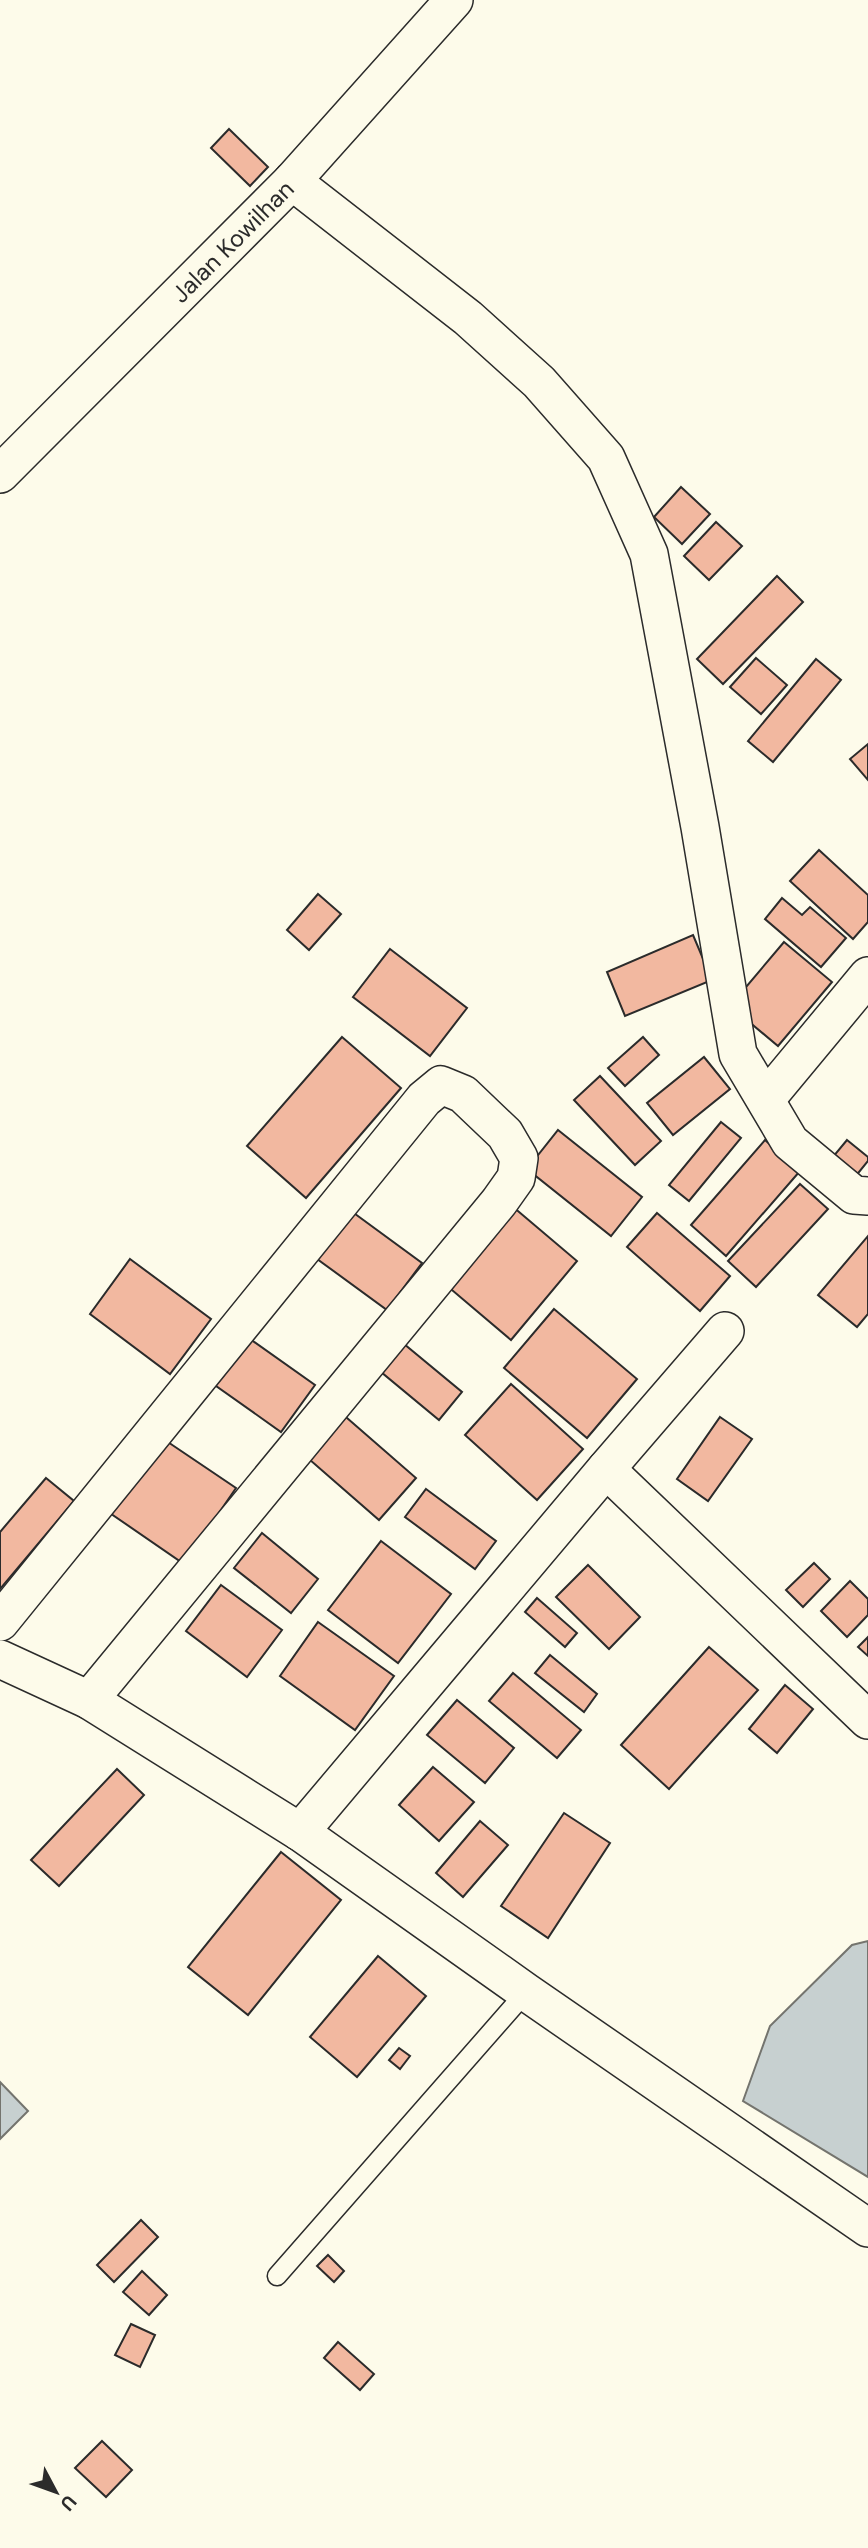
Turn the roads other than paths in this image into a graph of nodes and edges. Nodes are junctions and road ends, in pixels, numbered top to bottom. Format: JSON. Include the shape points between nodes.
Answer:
{"nodes":[{"id":1,"x":454,"y":0,"type":"edge"},
{"id":2,"x":292,"y":181,"type":"junction"},
{"id":3,"x":0,"y":474,"type":"edge"},
{"id":4,"x":868,"y":976,"type":"edge"},
{"id":5,"x":766,"y":1098,"type":"junction"},
{"id":6,"x":868,"y":1196,"type":"edge"},
{"id":7,"x":725,"y":1331,"type":"dead end"},
{"id":8,"x":606,"y":1469,"type":"junction"},
{"id":9,"x":0,"y":1622,"type":"edge"},
{"id":10,"x":0,"y":1659,"type":"edge"},
{"id":11,"x":89,"y":1700,"type":"junction"},
{"id":12,"x":868,"y":1720,"type":"edge"},
{"id":13,"x":300,"y":1832,"type":"junction"},
{"id":14,"x":526,"y":1992,"type":"junction"},
{"id":15,"x":868,"y":2228,"type":"edge"},
{"id":16,"x":277,"y":2276,"type":"dead end"}],
"edges":[{"from":1,"to":2,"type":"street","name":"Jalan Kowilhan"},
{"from":2,"to":3,"type":"street","name":"Jalan Kowilhan"},
{"from":2,"to":5,"type":"street","via":[[468,318],[539,382],[607,458],[649,554],[738,1054]]},
{"from":4,"to":5,"type":"street"},
{"from":5,"to":6,"type":"street","via":[[790,1142],[854,1195]]},
{"from":7,"to":8,"type":"street"},
{"from":8,"to":12,"type":"street"},
{"from":8,"to":13,"type":"street"},
{"from":9,"to":11,"type":"street","via":[[424,1099],[441,1086],[463,1094],[505,1133],[519,1158],[516,1178]]},
{"from":10,"to":11,"type":"street"},
{"from":11,"to":13,"type":"street"},
{"from":13,"to":14,"type":"street"},
{"from":14,"to":15,"type":"street"},
{"from":14,"to":16,"type":"lane"}]}
